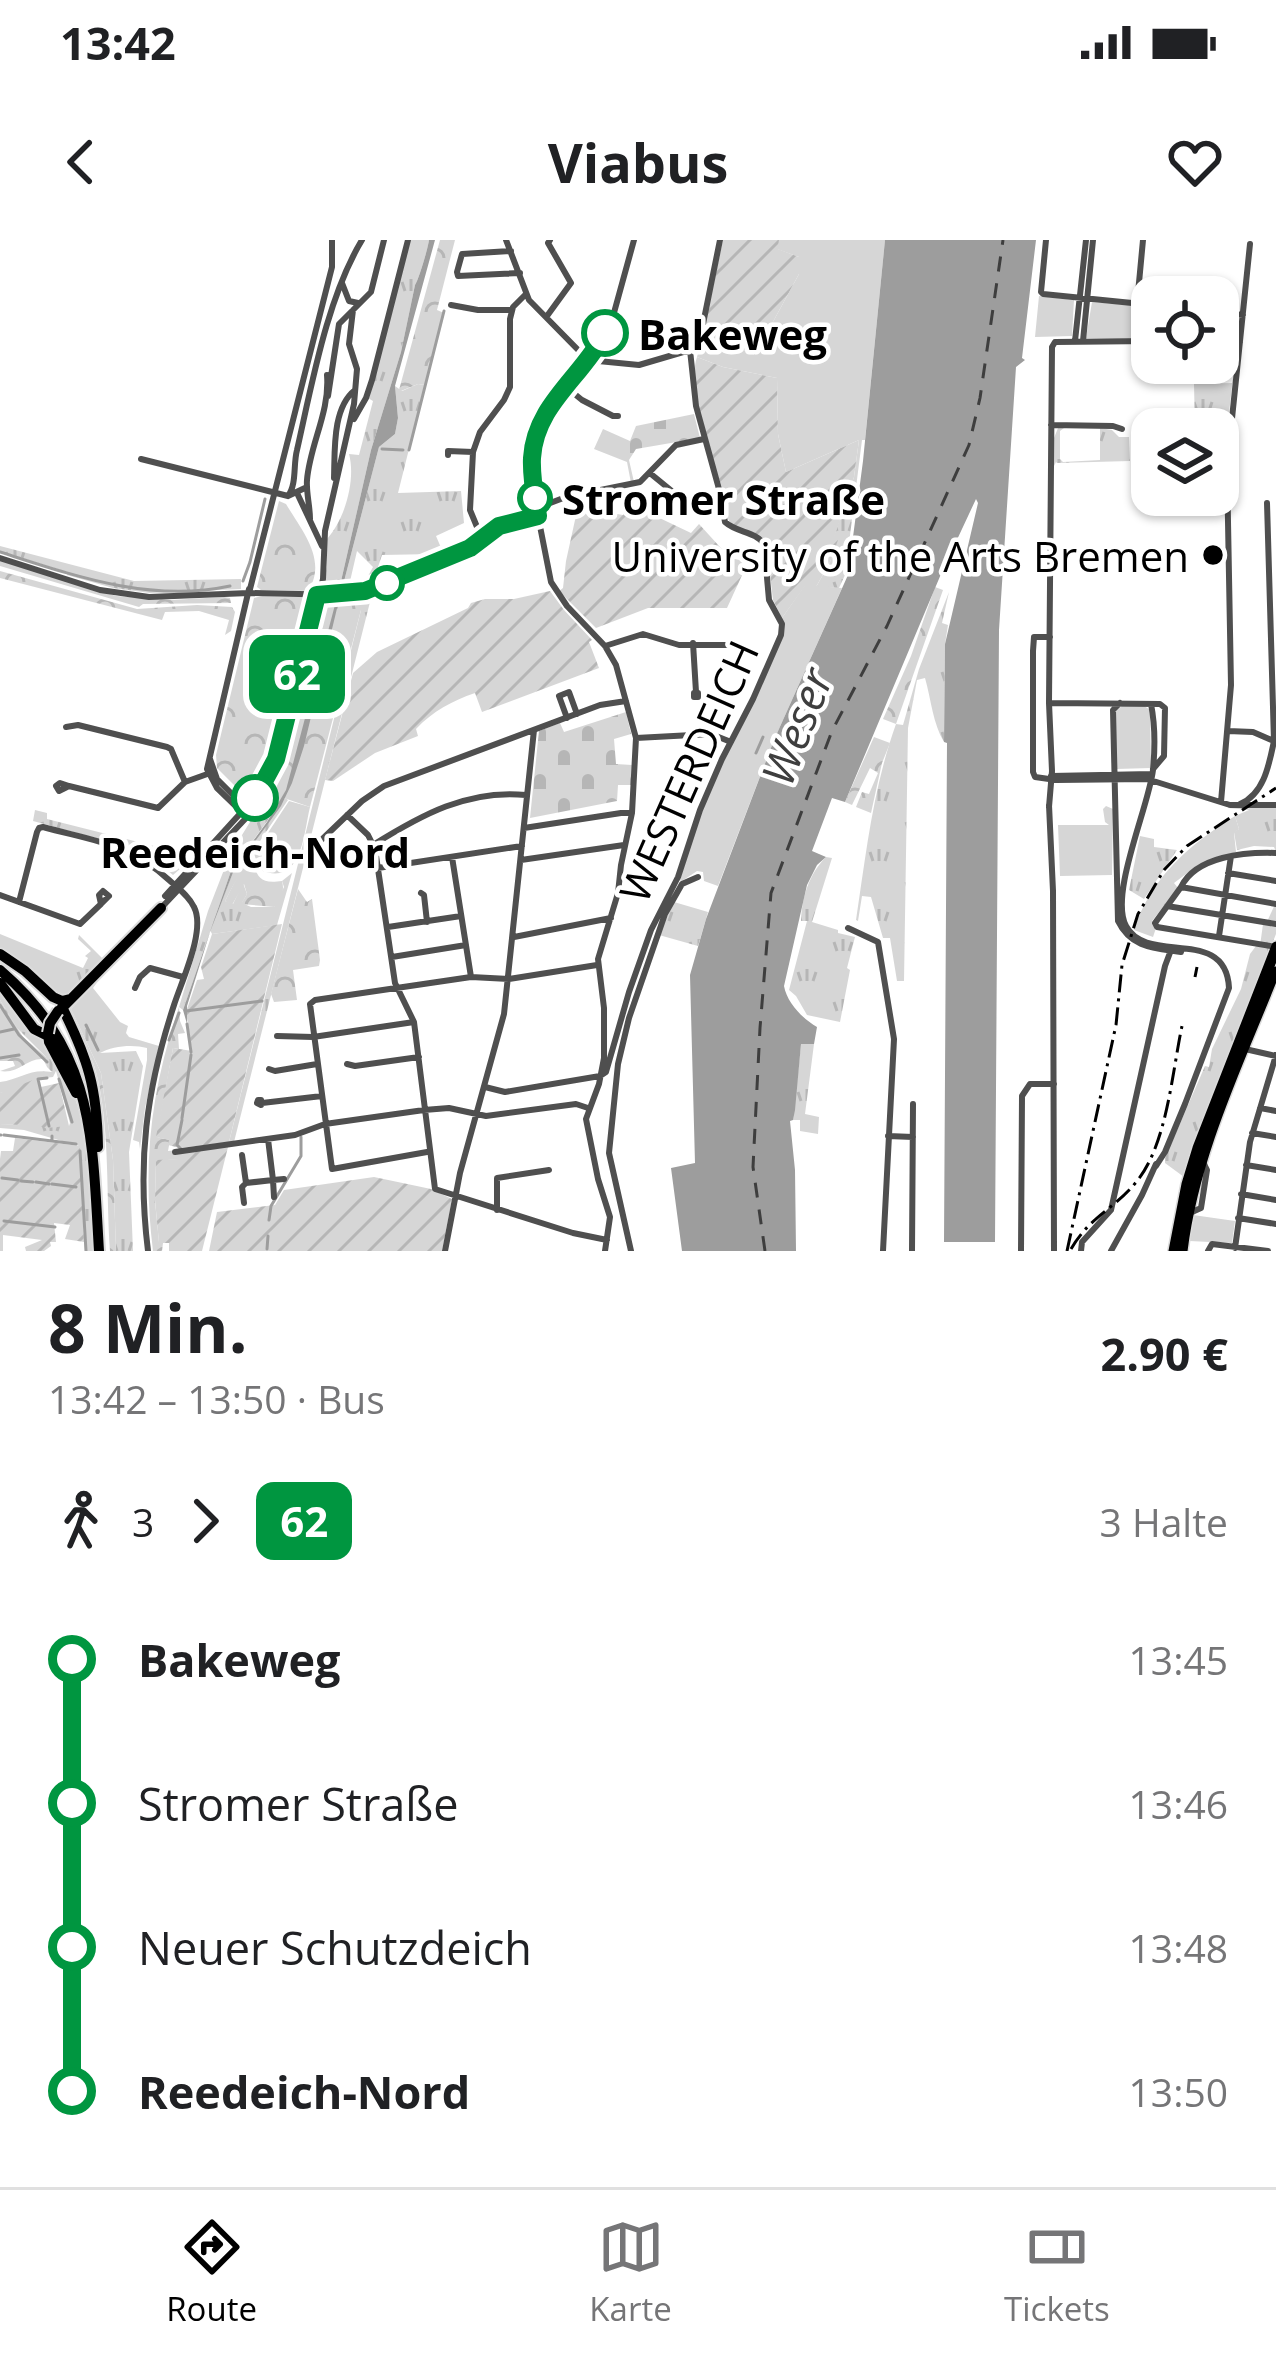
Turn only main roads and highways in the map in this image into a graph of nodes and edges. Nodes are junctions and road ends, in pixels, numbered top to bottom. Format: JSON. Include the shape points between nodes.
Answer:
{"nodes":[{"id":1,"x":163,"y":902,"type":"road end"},
{"id":2,"x":1276,"y":946,"type":"edge"},
{"id":3,"x":0,"y":962,"type":"edge"},
{"id":4,"x":1276,"y":971,"type":"edge"},
{"id":5,"x":0,"y":983,"type":"edge"},
{"id":6,"x":64,"y":1006,"type":"junction"},
{"id":7,"x":48,"y":1034,"type":"junction"},
{"id":8,"x":98,"y":1133,"type":"junction"},
{"id":9,"x":93,"y":1154,"type":"junction"},
{"id":10,"x":101,"y":1251,"type":"edge"},
{"id":11,"x":1178,"y":1251,"type":"edge"}],
"edges":[{"from":1,"to":6,"type":"highway"},
{"from":2,"to":11,"type":"main road","via":[[1197,1148]]},
{"from":3,"to":6,"type":"highway","via":[[25,971]]},
{"from":3,"to":8,"type":"highway","via":[[62,1032]]},
{"from":3,"to":9,"type":"highway","via":[[65,1049]]},
{"from":4,"to":11,"type":"main road","via":[[1202,1161]]},
{"from":5,"to":7,"type":"highway","via":[[34,1029]]},
{"from":6,"to":7,"type":"highway","bridge":true},
{"from":6,"to":8,"type":"highway","via":[[91,1072]]},
{"from":7,"to":9,"type":"highway"},
{"from":8,"to":10,"type":"highway"},
{"from":9,"to":10,"type":"highway"}]}
